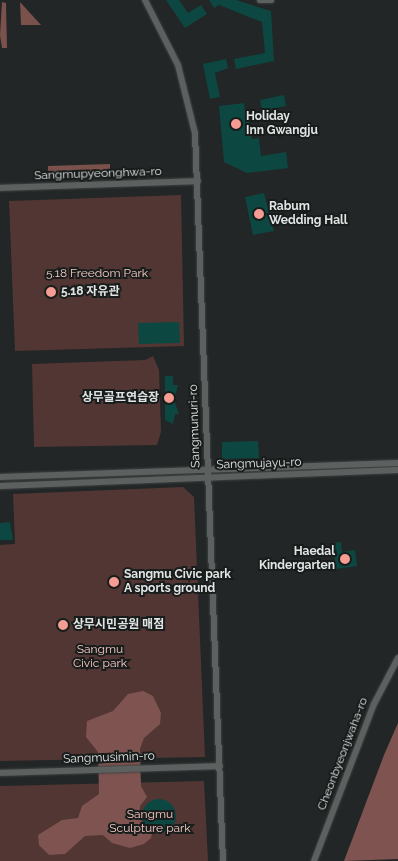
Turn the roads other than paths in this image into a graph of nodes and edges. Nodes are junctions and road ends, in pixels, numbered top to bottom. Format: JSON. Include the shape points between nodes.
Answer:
{"nodes":[{"id":1,"x":145,"y":0,"type":"edge"},
{"id":2,"x":259,"y":0,"type":"edge"},
{"id":3,"x":262,"y":0,"type":"edge"},
{"id":4,"x":271,"y":0,"type":"edge"},
{"id":5,"x":198,"y":181,"type":"junction"},
{"id":6,"x":0,"y":188,"type":"edge"},
{"id":7,"x":398,"y":462,"type":"edge"},
{"id":8,"x":208,"y":469,"type":"junction"},
{"id":9,"x":398,"y":470,"type":"edge"},
{"id":10,"x":0,"y":477,"type":"edge"},
{"id":11,"x":208,"y":477,"type":"junction"},
{"id":12,"x":0,"y":486,"type":"edge"},
{"id":13,"x":398,"y":658,"type":"edge"},
{"id":14,"x":220,"y":766,"type":"junction"},
{"id":15,"x":0,"y":773,"type":"edge"},
{"id":16,"x":223,"y":861,"type":"edge"},
{"id":17,"x":314,"y":861,"type":"edge"}],
"edges":[{"from":1,"to":5,"type":"street","name":"Sangmunuri-ro","via":[[168,41],[183,81],[194,122]]},
{"from":2,"to":3,"type":"street"},
{"from":3,"to":4,"type":"street"},
{"from":5,"to":6,"type":"street","name":"Sangmupyeonghwa-ro"},
{"from":5,"to":8,"type":"street","name":"Sangmunuri-ro"},
{"from":7,"to":8,"type":"street","name":"Sangmujayu-ro"},
{"from":8,"to":10,"type":"street","name":"Sangmujayu-ro"},
{"from":8,"to":11,"type":"street","name":"Sangmunuri-ro"},
{"from":9,"to":11,"type":"street","name":"Sangmujayu-ro"},
{"from":11,"to":12,"type":"street","name":"Sangmujayu-ro"},
{"from":11,"to":14,"type":"street","name":"Sangmunuri-ro"},
{"from":13,"to":17,"type":"street","name":"Cheonbyeonjwaha-ro","via":[[374,704]]},
{"from":14,"to":15,"type":"street","name":"Sangmusimin-ro"},
{"from":14,"to":16,"type":"street","name":"Sangmunuri-ro"}]}
